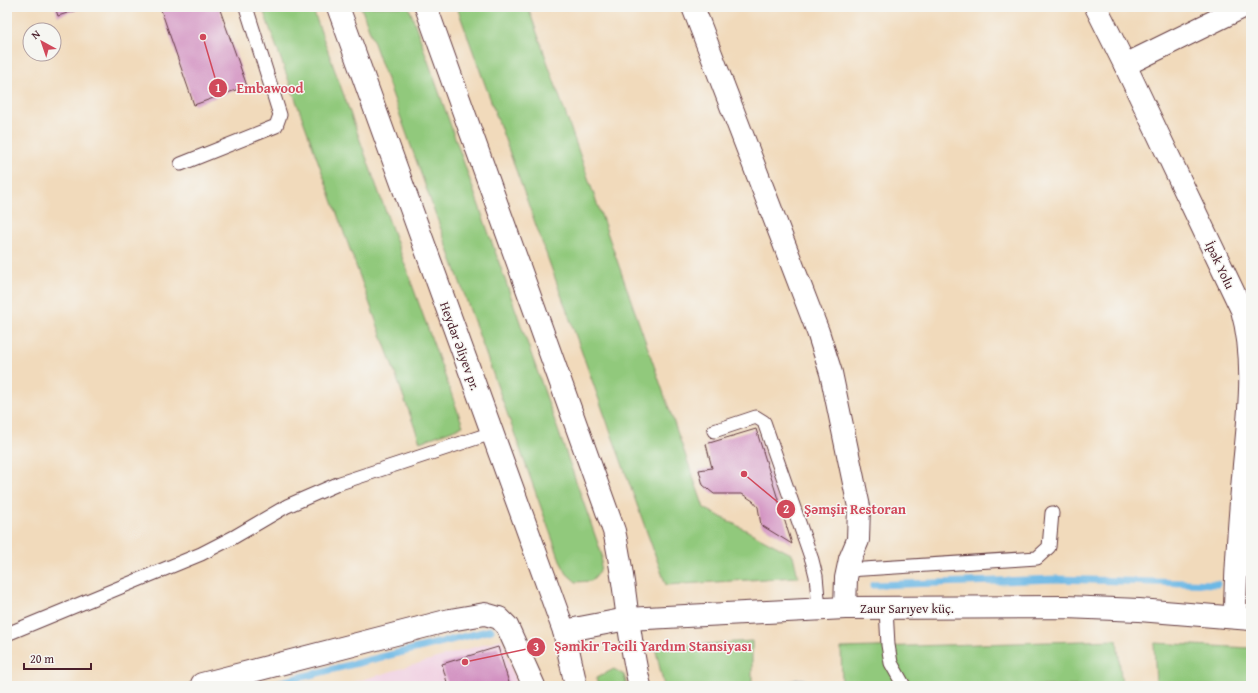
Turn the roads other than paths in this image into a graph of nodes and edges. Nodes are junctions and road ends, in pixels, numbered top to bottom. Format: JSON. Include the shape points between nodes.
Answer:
{"nodes":[{"id":1,"x":246,"y":7,"type":"edge"},
{"id":2,"x":338,"y":7,"type":"edge"},
{"id":3,"x":426,"y":7,"type":"edge"},
{"id":4,"x":693,"y":7,"type":"edge"},
{"id":5,"x":1096,"y":7,"type":"edge"},
{"id":6,"x":1243,"y":7,"type":"edge"},
{"id":7,"x":1125,"y":65,"type":"junction"},
{"id":8,"x":181,"y":164,"type":"dead end"},
{"id":9,"x":1250,"y":333,"type":"edge"},
{"id":10,"x":714,"y":431,"type":"dead end"},
{"id":11,"x":492,"y":433,"type":"junction"},
{"id":12,"x":1249,"y":436,"type":"edge"},
{"id":13,"x":1052,"y":513,"type":"dead end"},
{"id":14,"x":1243,"y":569,"type":"edge"},
{"id":15,"x":848,"y":570,"type":"junction"},
{"id":16,"x":845,"y":608,"type":"junction"},
{"id":17,"x":819,"y":609,"type":"junction"},
{"id":18,"x":886,"y":609,"type":"junction"},
{"id":19,"x":1243,"y":618,"type":"edge"},
{"id":20,"x":628,"y":619,"type":"junction"},
{"id":21,"x":564,"y":631,"type":"junction"},
{"id":22,"x":7,"y":634,"type":"edge"},
{"id":23,"x":202,"y":684,"type":"dead end"},
{"id":24,"x":534,"y":686,"type":"edge"},
{"id":25,"x":576,"y":686,"type":"edge"},
{"id":26,"x":640,"y":686,"type":"edge"},
{"id":27,"x":904,"y":686,"type":"edge"}],
"edges":[{"from":1,"to":8,"type":"lane","via":[[280,115],[276,126]]},
{"from":2,"to":11,"type":"street","name":"Heydər Əliyev pr."},
{"from":3,"to":20,"type":"street","via":[[614,531],[622,565]]},
{"from":4,"to":15,"type":"street","via":[[818,332],[831,373],[859,507],[858,540]]},
{"from":5,"to":7,"type":"street","name":"İpək Yolu"},
{"from":6,"to":7,"type":"street"},
{"from":7,"to":9,"type":"street","name":"İpək Yolu","via":[[1242,310]]},
{"from":9,"to":12,"type":"street","name":"İpək Yolu"},
{"from":10,"to":17,"type":"lane","via":[[756,417],[764,422],[812,560]]},
{"from":11,"to":21,"type":"street","name":"Heydər Əliyev pr."},
{"from":11,"to":22,"type":"lane","via":[[340,483],[287,506],[201,554]]},
{"from":12,"to":14,"type":"street","name":"İpək Yolu"},
{"from":13,"to":15,"type":"lane","via":[[1049,547],[1037,558]]},
{"from":14,"to":19,"type":"street","name":"İpək Yolu"},
{"from":15,"to":16,"type":"street"},
{"from":16,"to":17,"type":"street","name":"Zaur Sarıyev küç."},
{"from":16,"to":18,"type":"street","name":"Zaur Sarıyev küç."},
{"from":17,"to":20,"type":"street","name":"Zaur Sarıyev küç."},
{"from":18,"to":19,"type":"street","name":"Zaur Sarıyev küç.","via":[[1066,607]]},
{"from":18,"to":27,"type":"lane","via":[[891,663]]},
{"from":20,"to":21,"type":"street","name":"Zaur Sarıyev küç."},
{"from":20,"to":26,"type":"street"},
{"from":21,"to":25,"type":"street","name":"Heydər Əliyev pr."},
{"from":23,"to":24,"type":"street","via":[[450,620],[485,614],[499,618],[508,626]]}]}
